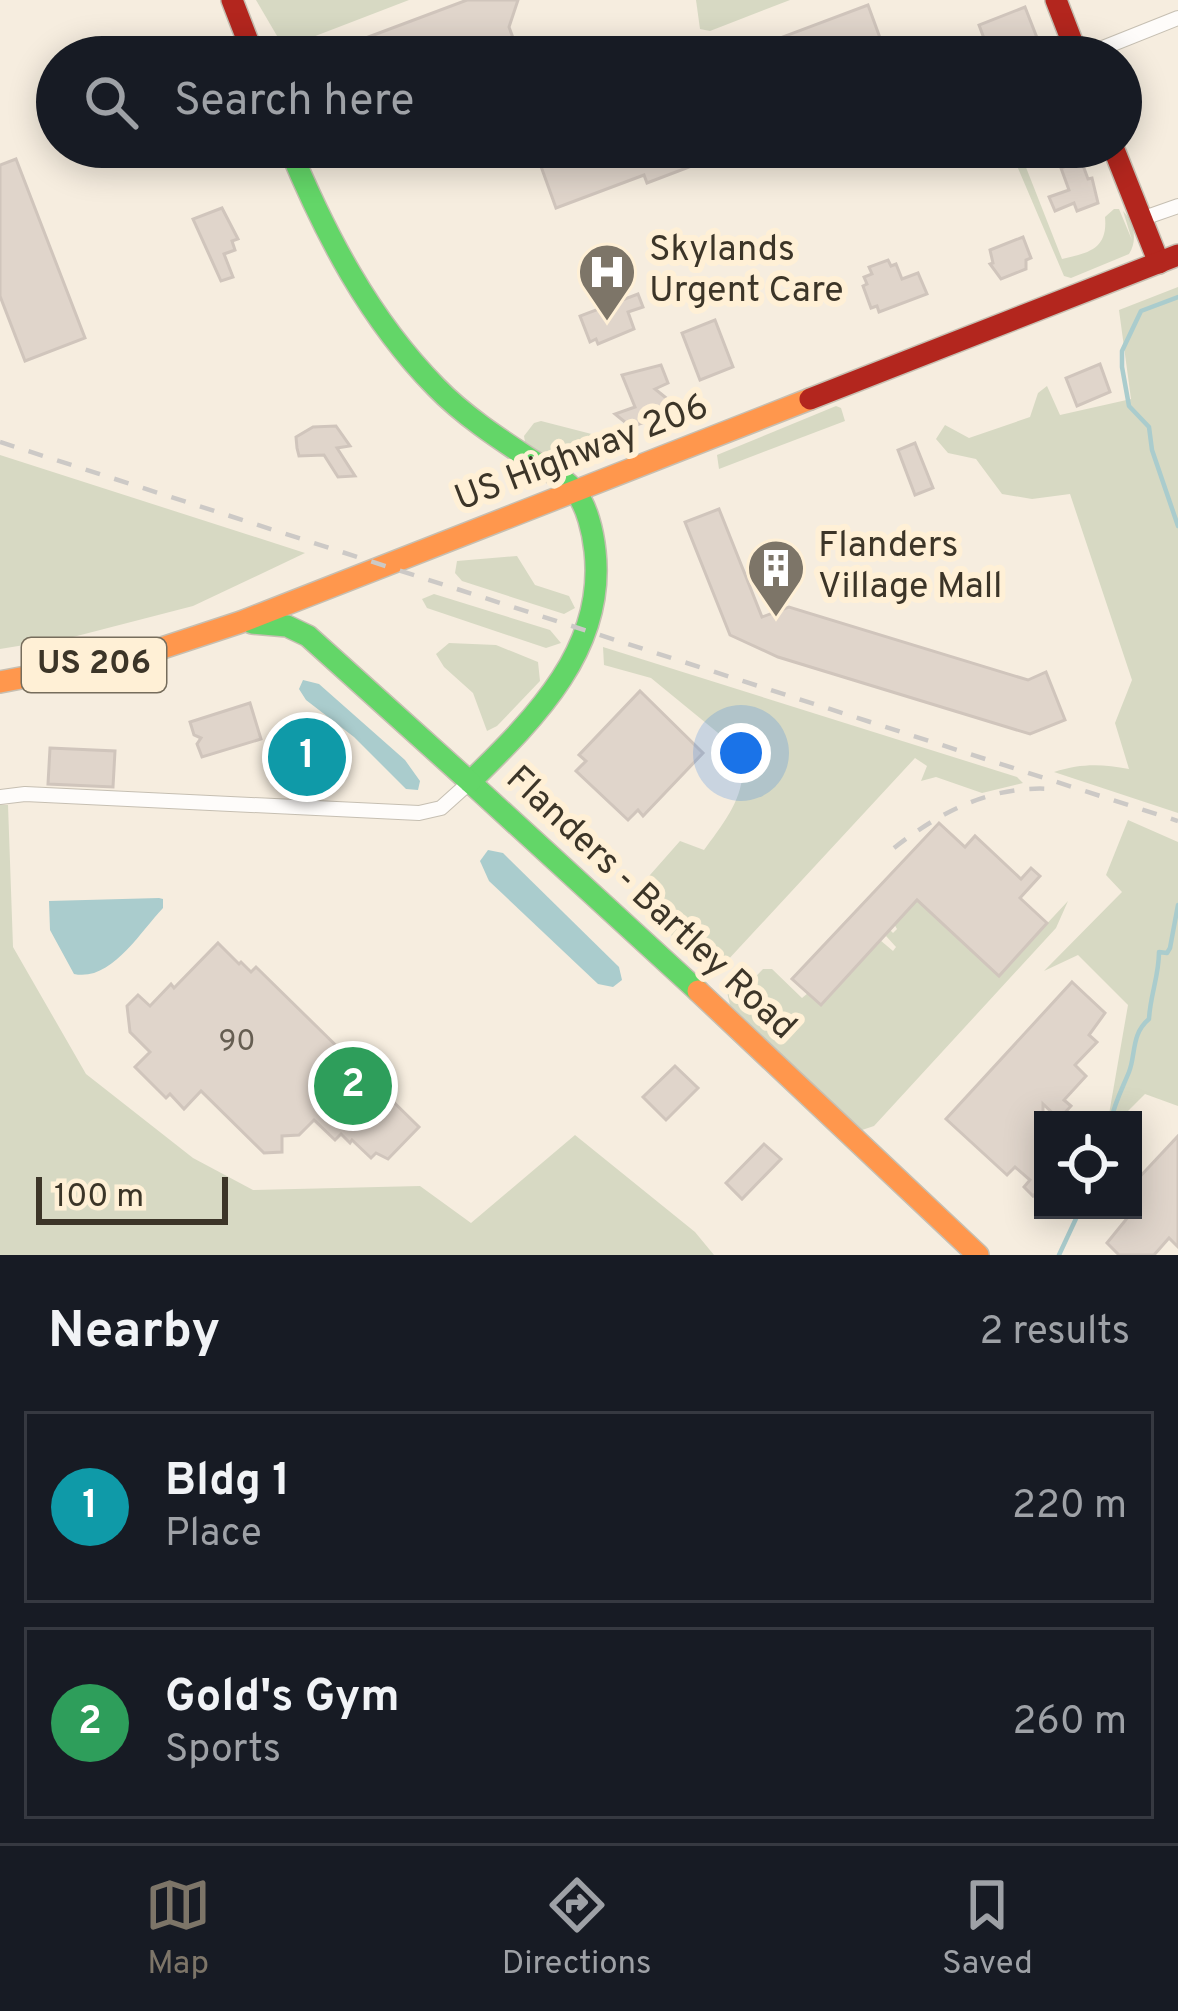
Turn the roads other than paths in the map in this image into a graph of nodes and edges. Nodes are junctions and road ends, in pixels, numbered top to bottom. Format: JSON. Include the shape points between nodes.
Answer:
{"nodes":[{"id":1,"x":232,"y":0,"type":"edge"},
{"id":2,"x":1056,"y":0,"type":"edge"},
{"id":3,"x":1178,"y":18,"type":"edge"},
{"id":4,"x":246,"y":36,"type":"edge"},
{"id":5,"x":1071,"y":36,"type":"edge"},
{"id":6,"x":1132,"y":36,"type":"edge"},
{"id":7,"x":298,"y":168,"type":"edge"},
{"id":8,"x":1121,"y":168,"type":"edge"},
{"id":9,"x":1178,"y":206,"type":"edge"},
{"id":10,"x":1141,"y":219,"type":"junction"},
{"id":11,"x":1168,"y":259,"type":"edge"},
{"id":12,"x":576,"y":492,"type":"junction"},
{"id":13,"x":242,"y":622,"type":"junction"},
{"id":14,"x":0,"y":682,"type":"edge"},
{"id":15,"x":470,"y":782,"type":"junction"},
{"id":16,"x":0,"y":796,"type":"edge"},
{"id":17,"x":978,"y":1255,"type":"edge"}],
"edges":[{"from":1,"to":4,"type":"main road"},
{"from":2,"to":5,"type":"main road"},
{"from":3,"to":6,"type":"street"},
{"from":7,"to":12,"type":"main road","via":[[356,283],[407,354],[464,412]]},
{"from":8,"to":10,"type":"main road"},
{"from":9,"to":10,"type":"street"},
{"from":10,"to":11,"type":"main road"},
{"from":11,"to":12,"type":"main road","name":"US Highway 206","number":"US 206"},
{"from":12,"to":13,"type":"main road","name":"US Highway 206","number":"US 206"},
{"from":12,"to":15,"type":"main road","name":"Flanders - Bartley Road","via":[[598,562],[590,625],[551,694]]},
{"from":13,"to":14,"type":"main road","name":"US Highway 206","number":"US 206","via":[[140,655]]},
{"from":13,"to":15,"type":"main road","via":[[301,632]]},
{"from":15,"to":16,"type":"street","via":[[441,808],[413,813]]},
{"from":15,"to":17,"type":"main road","name":"Flanders - Bartley Road"}]}
